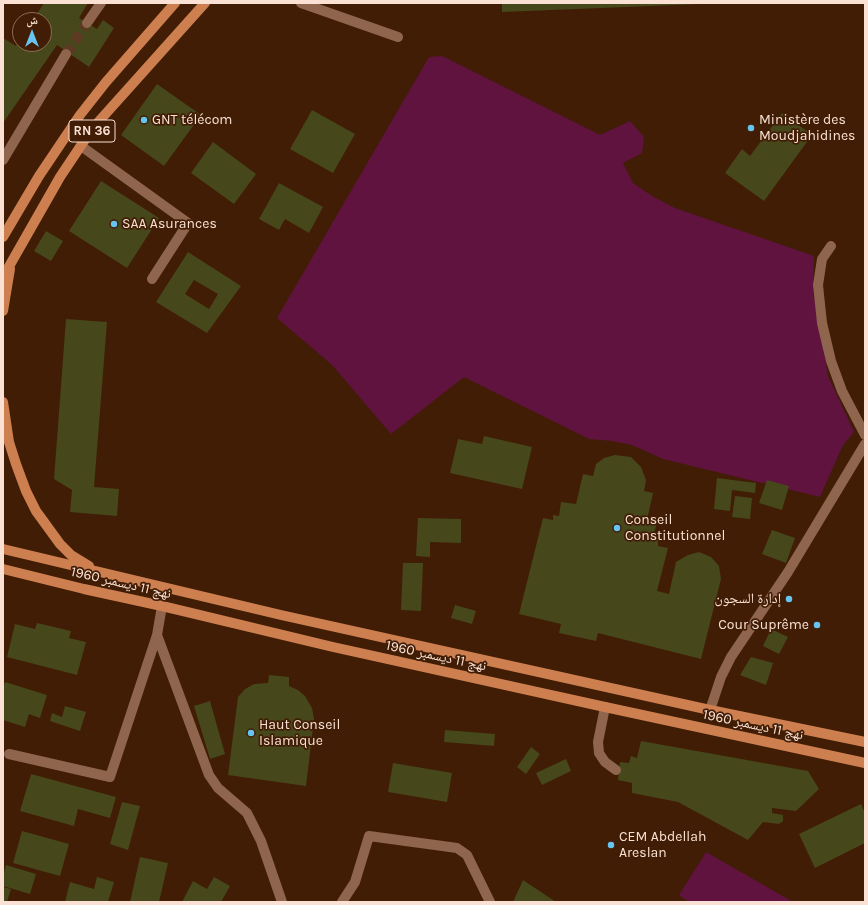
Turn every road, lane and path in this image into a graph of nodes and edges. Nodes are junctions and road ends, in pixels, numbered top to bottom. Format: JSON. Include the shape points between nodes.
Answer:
{"nodes":[{"id":1,"x":101,"y":3,"type":"edge"},
{"id":2,"x":175,"y":3,"type":"edge"},
{"id":3,"x":205,"y":3,"type":"edge"},
{"id":4,"x":301,"y":3,"type":"edge"},
{"id":5,"x":87,"y":23,"type":"tunnel mouth"},
{"id":6,"x":398,"y":37,"type":"dead end"},
{"id":7,"x":66,"y":54,"type":"tunnel mouth"},
{"id":8,"x":81,"y":146,"type":"junction"},
{"id":9,"x":3,"y":160,"type":"edge"},
{"id":10,"x":3,"y":237,"type":"edge"},
{"id":11,"x":831,"y":246,"type":"dead end"},
{"id":12,"x":13,"y":259,"type":"junction"},
{"id":13,"x":3,"y":277,"type":"edge"},
{"id":14,"x":152,"y":279,"type":"dead end"},
{"id":15,"x":3,"y":311,"type":"edge"},
{"id":16,"x":3,"y":402,"type":"edge"},
{"id":17,"x":865,"y":435,"type":"edge"},
{"id":18,"x":865,"y":444,"type":"edge"},
{"id":19,"x":3,"y":550,"type":"edge"},
{"id":20,"x":3,"y":569,"type":"edge"},
{"id":21,"x":99,"y":572,"type":"junction"},
{"id":22,"x":162,"y":606,"type":"junction"},
{"id":23,"x":157,"y":635,"type":"junction"},
{"id":24,"x":605,"y":707,"type":"junction"},
{"id":25,"x":710,"y":710,"type":"junction"},
{"id":26,"x":865,"y":742,"type":"edge"},
{"id":27,"x":9,"y":754,"type":"dead end"},
{"id":28,"x":865,"y":763,"type":"edge"},
{"id":29,"x":616,"y":770,"type":"dead end"},
{"id":30,"x":282,"y":902,"type":"edge"},
{"id":31,"x":342,"y":902,"type":"edge"},
{"id":32,"x":490,"y":902,"type":"edge"}],
"edges":[{"from":1,"to":5,"type":"street"},
{"from":2,"to":10,"type":"main road","number":"RN 36","via":[[80,115],[39,176]]},
{"from":3,"to":8,"type":"main road","number":"RN 36","via":[[101,119]]},
{"from":4,"to":6,"type":"street"},
{"from":7,"to":9,"type":"street"},
{"from":8,"to":12,"type":"main road","number":"RN 36"},
{"from":8,"to":14,"type":"street","via":[[188,223]]},
{"from":11,"to":17,"type":"street","via":[[822,259],[818,285],[822,323],[831,361],[842,391]]},
{"from":12,"to":13,"type":"main road","number":"RN 36"},
{"from":12,"to":15,"type":"main road"},
{"from":16,"to":21,"type":"main road","via":[[9,442],[26,491],[36,511],[71,555]]},
{"from":18,"to":25,"type":"street","via":[[788,572],[731,657]]},
{"from":19,"to":21,"type":"main road","name":"نهج 11 ديسمبر 1960"},
{"from":20,"to":22,"type":"main road","name":"نهج 11 ديسمبر 1960"},
{"from":21,"to":25,"type":"main road","name":"نهج 11 ديسمبر 1960"},
{"from":22,"to":23,"type":"street"},
{"from":22,"to":24,"type":"main road","name":"نهج 11 ديسمبر 1960"},
{"from":23,"to":27,"type":"street","via":[[110,777]]},
{"from":23,"to":30,"type":"street","via":[[209,775],[218,788],[247,813],[261,841]]},
{"from":24,"to":28,"type":"main road","name":"نهج 11 ديسمبر 1960"},
{"from":24,"to":29,"type":"street","via":[[598,742],[599,753],[605,762]]},
{"from":25,"to":26,"type":"main road","name":"نهج 11 ديسمبر 1960"},
{"from":31,"to":32,"type":"street","via":[[355,882],[369,836],[457,848],[467,855]]}]}
